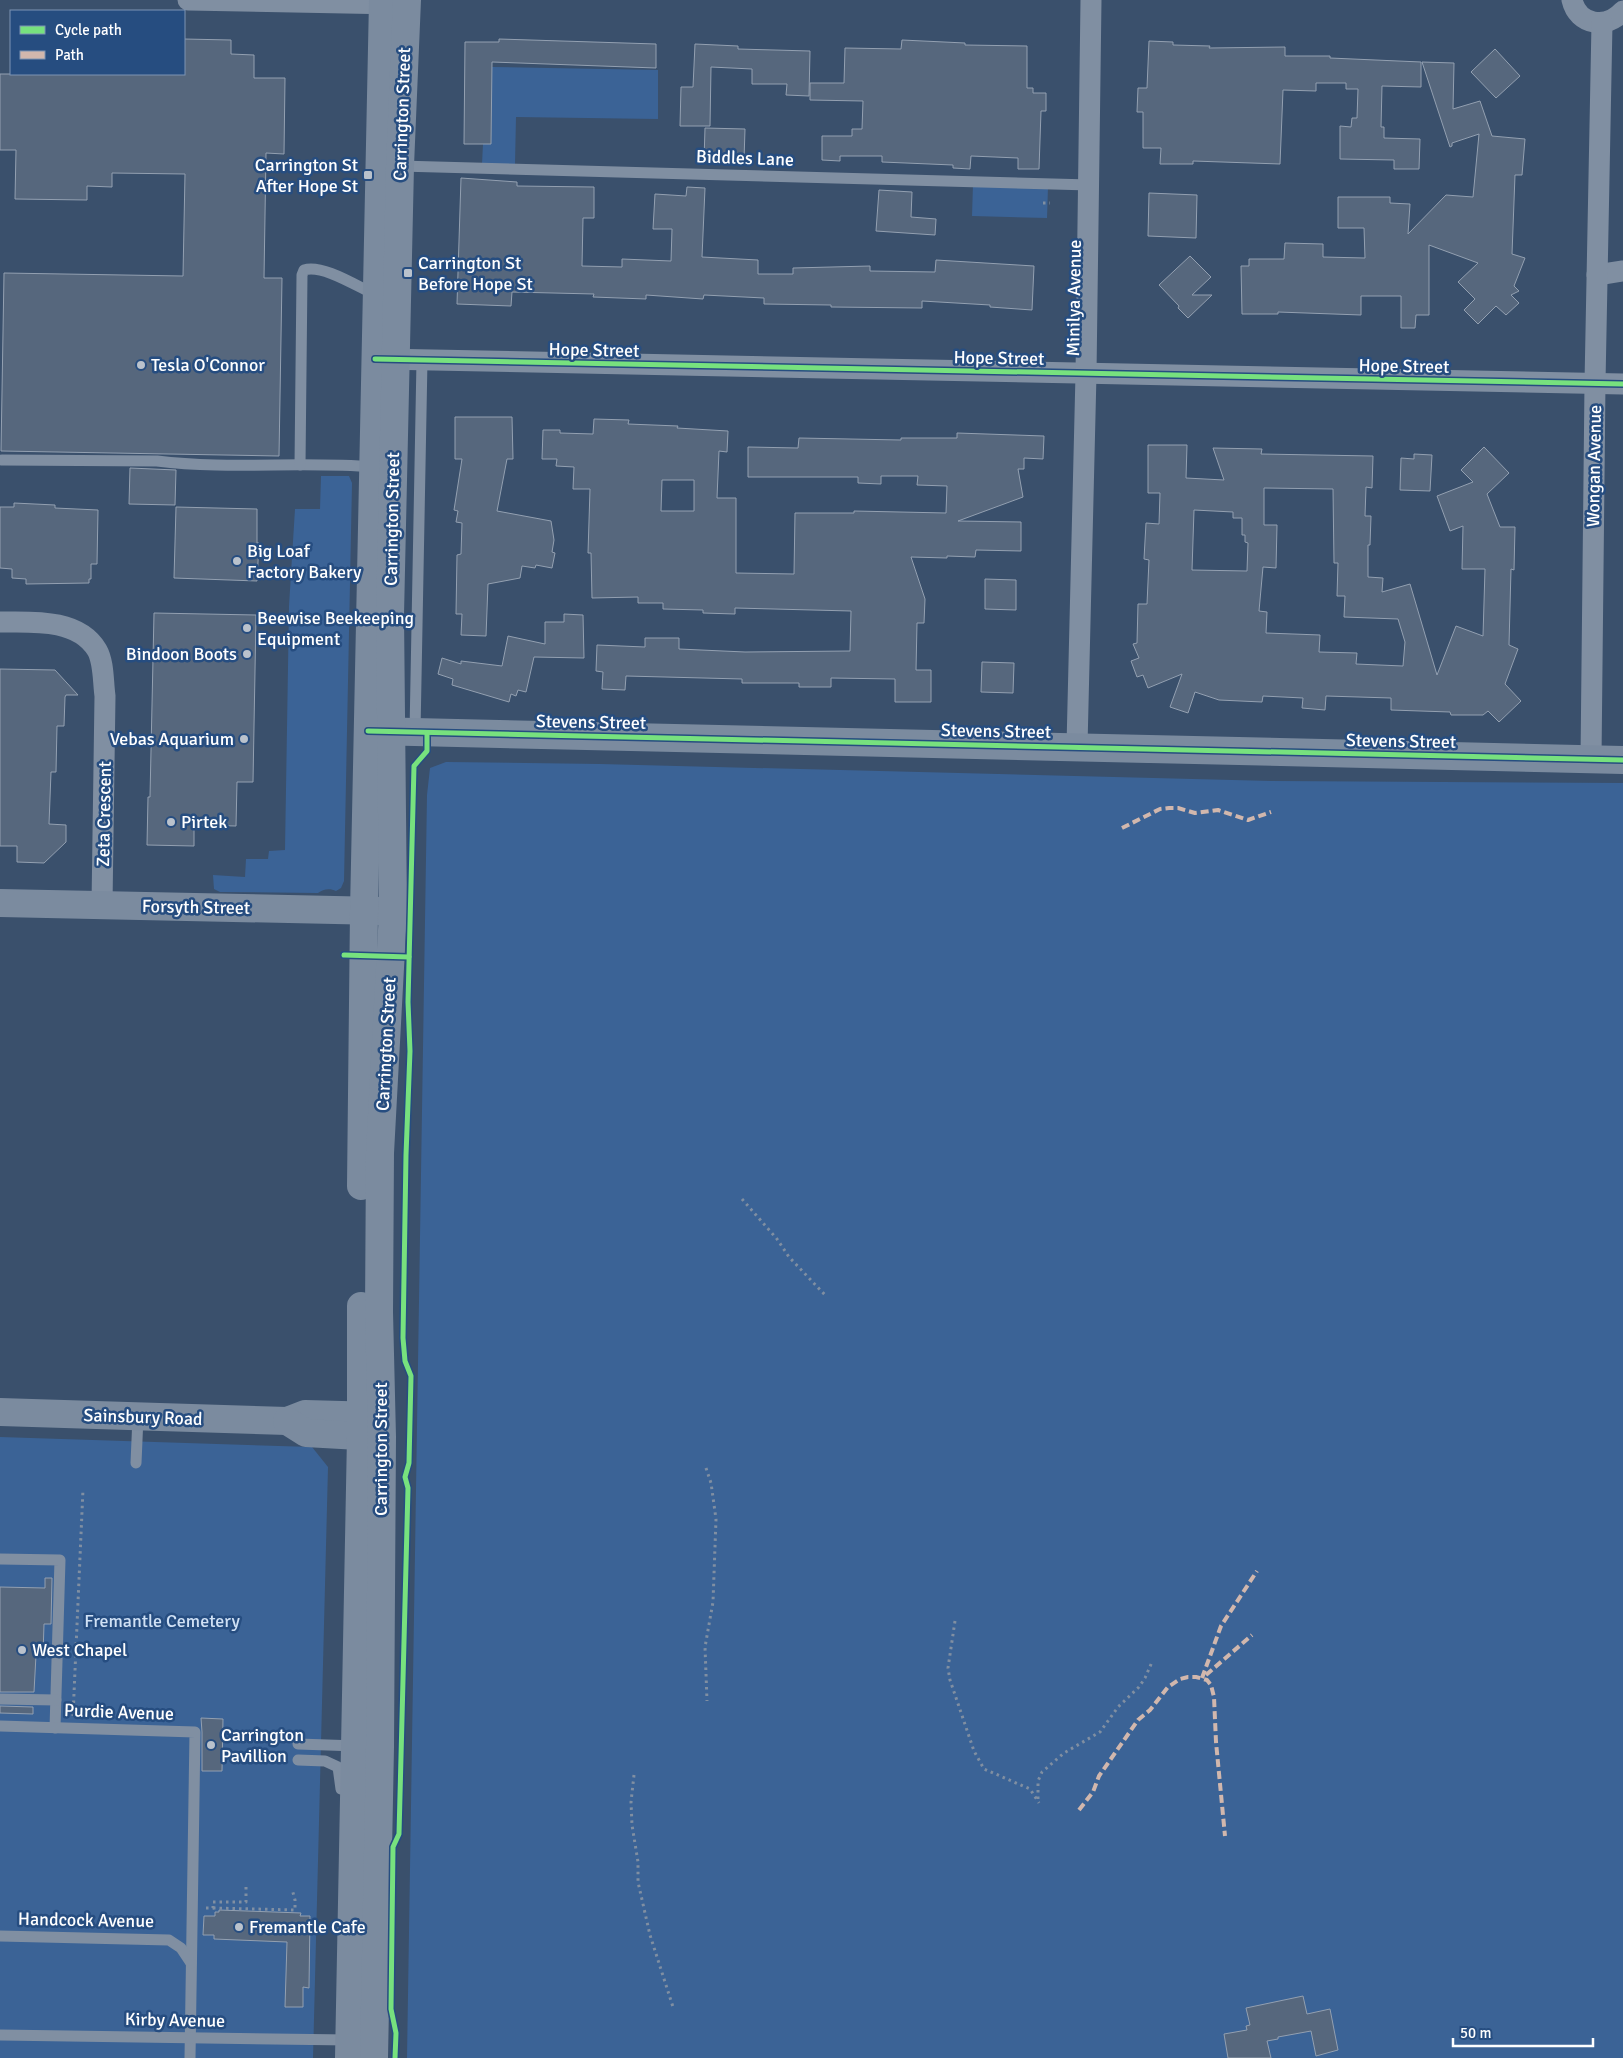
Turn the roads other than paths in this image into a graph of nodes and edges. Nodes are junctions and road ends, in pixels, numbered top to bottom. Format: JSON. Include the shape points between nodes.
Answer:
{"nodes":[{"id":1,"x":188,"y":0,"type":"edge"},
{"id":2,"x":1091,"y":0,"type":"edge"},
{"id":3,"x":1572,"y":0,"type":"edge"},
{"id":4,"x":395,"y":2,"type":"edge"},
{"id":5,"x":1623,"y":11,"type":"edge"},
{"id":6,"x":1602,"y":23,"type":"junction"},
{"id":7,"x":400,"y":166,"type":"junction"},
{"id":8,"x":1090,"y":185,"type":"junction"},
{"id":9,"x":1623,"y":271,"type":"edge"},
{"id":10,"x":1597,"y":275,"type":"junction"},
{"id":11,"x":377,"y":295,"type":"junction"},
{"id":12,"x":398,"y":360,"type":"junction"},
{"id":13,"x":1086,"y":374,"type":"junction"},
{"id":14,"x":1595,"y":383,"type":"junction"},
{"id":15,"x":1623,"y":384,"type":"edge"},
{"id":16,"x":236,"y":455,"type":"dead end"},
{"id":17,"x":2,"y":460,"type":"dead end"},
{"id":18,"x":244,"y":465,"type":"junction"},
{"id":19,"x":300,"y":465,"type":"junction"},
{"id":20,"x":373,"y":467,"type":"junction"},
{"id":21,"x":0,"y":622,"type":"edge"},
{"id":22,"x":391,"y":732,"type":"junction"},
{"id":23,"x":1077,"y":746,"type":"junction"},
{"id":24,"x":1591,"y":759,"type":"junction"},
{"id":25,"x":1623,"y":760,"type":"edge"},
{"id":26,"x":0,"y":903,"type":"edge"},
{"id":27,"x":102,"y":905,"type":"junction"},
{"id":28,"x":364,"y":911,"type":"junction"},
{"id":29,"x":393,"y":912,"type":"junction"},
{"id":30,"x":0,"y":1412,"type":"edge"},
{"id":31,"x":138,"y":1417,"type":"junction"},
{"id":32,"x":371,"y":1426,"type":"junction"},
{"id":33,"x":136,"y":1463,"type":"dead end"},
{"id":34,"x":0,"y":1559,"type":"edge"},
{"id":35,"x":0,"y":1699,"type":"edge"},
{"id":36,"x":56,"y":1700,"type":"junction"},
{"id":37,"x":0,"y":1726,"type":"edge"},
{"id":38,"x":55,"y":1728,"type":"junction"},
{"id":39,"x":298,"y":1744,"type":"dead end"},
{"id":40,"x":367,"y":1746,"type":"junction"},
{"id":41,"x":298,"y":1760,"type":"dead end"},
{"id":42,"x":341,"y":1800,"type":"dead end"},
{"id":43,"x":343,"y":1852,"type":"dead end"},
{"id":44,"x":352,"y":1878,"type":"junction"},
{"id":45,"x":0,"y":1936,"type":"edge"},
{"id":46,"x":191,"y":1963,"type":"junction"},
{"id":47,"x":0,"y":2035,"type":"edge"},
{"id":48,"x":191,"y":2038,"type":"junction"},
{"id":49,"x":349,"y":2049,"type":"edge"},
{"id":50,"x":190,"y":2058,"type":"edge"},
{"id":51,"x":374,"y":2058,"type":"edge"}],
"edges":[{"from":1,"to":4,"type":"street"},
{"from":2,"to":8,"type":"street","name":"Minilya Avenue"},
{"from":3,"to":6,"type":"street","via":[[1584,18]]},
{"from":4,"to":7,"type":"main road","name":"Carrington Street"},
{"from":4,"to":11,"type":"main road","name":"Carrington Street"},
{"from":5,"to":6,"type":"street","via":[[1611,21]]},
{"from":6,"to":10,"type":"street","name":"Wongan Avenue"},
{"from":7,"to":8,"type":"lane","name":"Biddles Lane"},
{"from":7,"to":12,"type":"main road","name":"Carrington Street"},
{"from":8,"to":13,"type":"street","name":"Minilya Avenue"},
{"from":9,"to":10,"type":"street"},
{"from":10,"to":14,"type":"street","name":"Wongan Avenue"},
{"from":11,"to":12,"type":"main road","name":"Carrington Street"},
{"from":11,"to":19,"type":"lane","via":[[319,269],[304,270]]},
{"from":12,"to":13,"type":"street","name":"Hope Street"},
{"from":12,"to":20,"type":"main road","name":"Carrington Street"},
{"from":12,"to":22,"type":"main road","name":"Carrington Street","via":[[390,615]]},
{"from":13,"to":14,"type":"street","name":"Hope Street"},
{"from":13,"to":23,"type":"street","name":"Minilya Avenue"},
{"from":14,"to":15,"type":"street","name":"Hope Street"},
{"from":14,"to":24,"type":"street","name":"Wongan Avenue"},
{"from":16,"to":18,"type":"lane"},
{"from":17,"to":18,"type":"lane"},
{"from":18,"to":19,"type":"lane"},
{"from":19,"to":20,"type":"lane","via":[[321,463]]},
{"from":20,"to":22,"type":"main road","name":"Carrington Street"},
{"from":21,"to":27,"type":"street","name":"Zeta Crescent","via":[[44,622],[80,632],[97,650],[105,696]]},
{"from":22,"to":23,"type":"main road","name":"Stevens Street"},
{"from":22,"to":28,"type":"main road","name":"Carrington Street"},
{"from":22,"to":29,"type":"main road","name":"Carrington Street"},
{"from":23,"to":24,"type":"main road","name":"Stevens Street"},
{"from":24,"to":25,"type":"main road","name":"Stevens Street"},
{"from":26,"to":27,"type":"main road","name":"Forsyth Street"},
{"from":27,"to":28,"type":"main road","name":"Forsyth Street"},
{"from":28,"to":29,"type":"main road","name":"Forsyth Street"},
{"from":28,"to":32,"type":"main road","name":"Carrington Street"},
{"from":29,"to":32,"type":"main road","name":"Carrington Street","via":[[380,1153],[379,1312]]},
{"from":30,"to":31,"type":"main road","name":"Sainsbury Road"},
{"from":31,"to":32,"type":"main road","name":"Sainsbury Road","via":[[287,1422],[306,1433]]},
{"from":31,"to":33,"type":"lane"},
{"from":32,"to":40,"type":"main road","name":"Carrington Street"},
{"from":34,"to":36,"type":"lane","via":[[60,1560]]},
{"from":35,"to":36,"type":"lane"},
{"from":36,"to":38,"type":"lane"},
{"from":37,"to":38,"type":"lane","name":"Purdie Avenue"},
{"from":38,"to":46,"type":"lane","name":"Purdie Avenue","via":[[195,1732]]},
{"from":39,"to":40,"type":"lane"},
{"from":40,"to":44,"type":"main road","name":"Carrington Street"},
{"from":40,"to":51,"type":"main road","name":"Carrington Street"},
{"from":41,"to":42,"type":"lane","via":[[325,1761],[338,1767]]},
{"from":43,"to":44,"type":"lane"},
{"from":44,"to":49,"type":"main road","name":"Carrington Street"},
{"from":45,"to":46,"type":"lane","name":"Handcock Avenue","via":[[169,1940],[181,1948]]},
{"from":46,"to":48,"type":"lane"},
{"from":47,"to":48,"type":"lane","name":"Kirby Avenue"},
{"from":48,"to":49,"type":"lane","name":"Kirby Avenue"},
{"from":48,"to":50,"type":"lane"}]}
